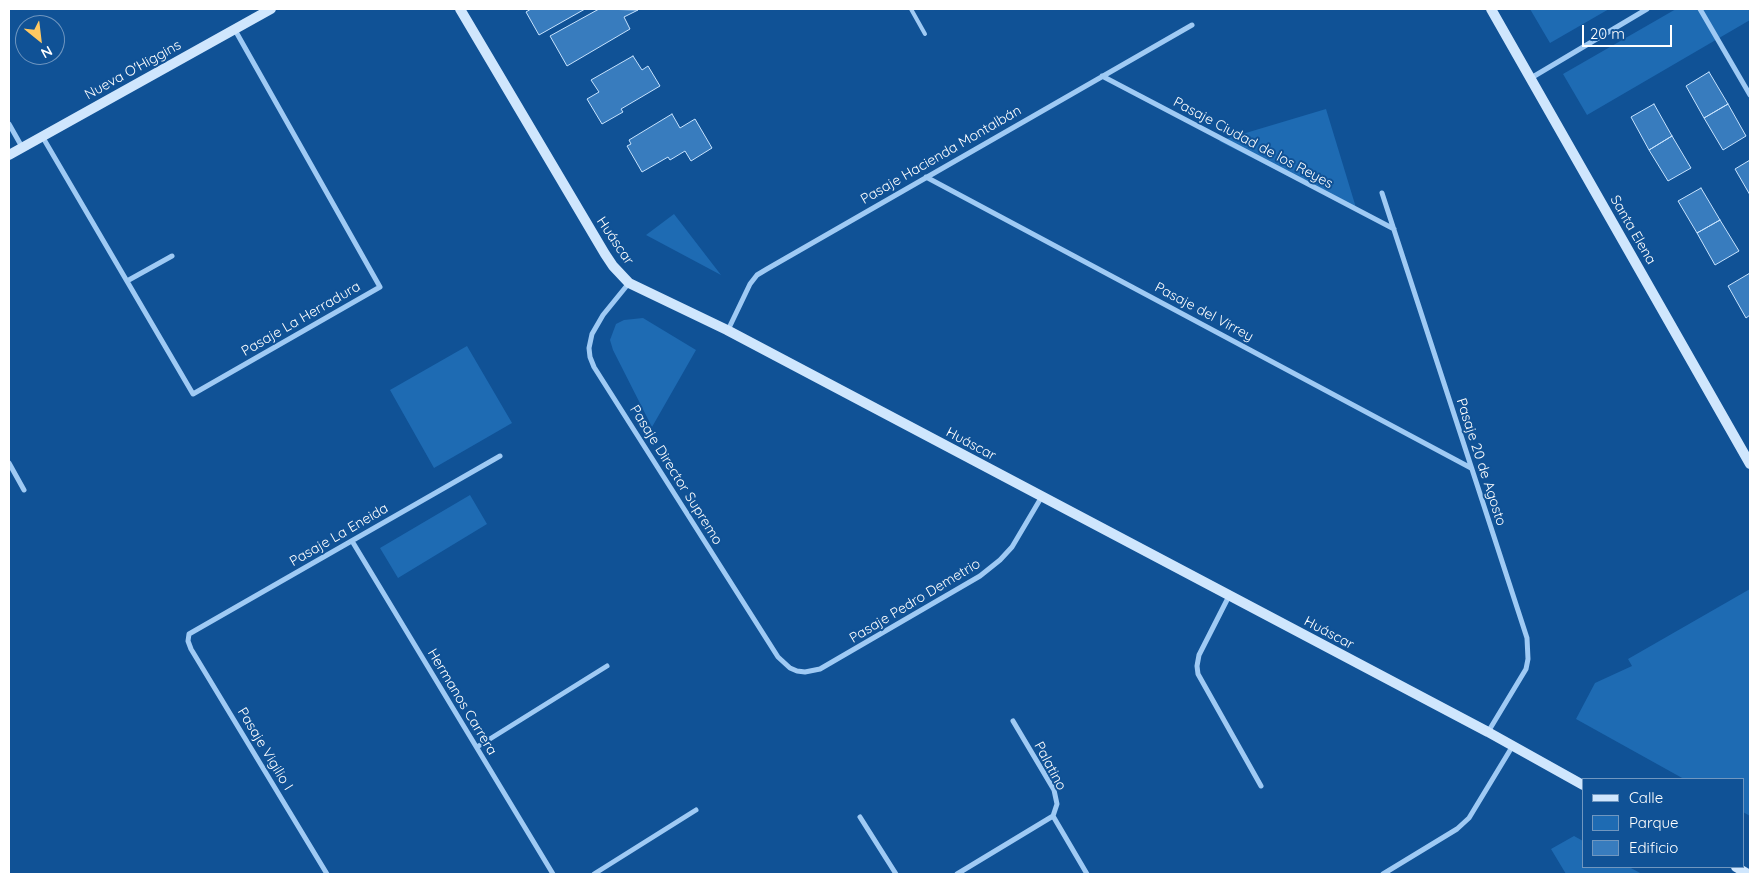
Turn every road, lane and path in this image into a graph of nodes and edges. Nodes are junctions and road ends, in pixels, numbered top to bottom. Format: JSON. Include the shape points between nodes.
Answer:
{"nodes":[{"id":1,"x":271,"y":9,"type":"edge"},
{"id":2,"x":460,"y":9,"type":"edge"},
{"id":3,"x":911,"y":9,"type":"edge"},
{"id":4,"x":1491,"y":9,"type":"edge"},
{"id":5,"x":1647,"y":9,"type":"edge"},
{"id":6,"x":1700,"y":9,"type":"edge"},
{"id":7,"x":1192,"y":25,"type":"dead end"},
{"id":8,"x":235,"y":29,"type":"junction"},
{"id":9,"x":925,"y":34,"type":"dead end"},
{"id":10,"x":1102,"y":76,"type":"junction"},
{"id":11,"x":1531,"y":78,"type":"junction"},
{"id":12,"x":1750,"y":95,"type":"edge"},
{"id":13,"x":9,"y":124,"type":"edge"},
{"id":14,"x":42,"y":136,"type":"junction"},
{"id":15,"x":22,"y":148,"type":"junction"},
{"id":16,"x":9,"y":155,"type":"edge"},
{"id":17,"x":926,"y":177,"type":"junction"},
{"id":18,"x":1382,"y":193,"type":"dead end"},
{"id":19,"x":1394,"y":230,"type":"junction"},
{"id":20,"x":172,"y":256,"type":"dead end"},
{"id":21,"x":127,"y":281,"type":"junction"},
{"id":22,"x":629,"y":283,"type":"junction"},
{"id":23,"x":727,"y":330,"type":"junction"},
{"id":24,"x":500,"y":456,"type":"dead end"},
{"id":25,"x":9,"y":463,"type":"edge"},
{"id":26,"x":1750,"y":464,"type":"edge"},
{"id":27,"x":1471,"y":468,"type":"junction"},
{"id":28,"x":24,"y":490,"type":"dead end"},
{"id":29,"x":1042,"y":498,"type":"junction"},
{"id":30,"x":352,"y":541,"type":"junction"},
{"id":31,"x":1229,"y":596,"type":"junction"},
{"id":32,"x":189,"y":634,"type":"joint"},
{"id":33,"x":607,"y":666,"type":"dead end"},
{"id":34,"x":797,"y":671,"type":"joint"},
{"id":35,"x":1012,"y":721,"type":"dead end"},
{"id":36,"x":1488,"y":732,"type":"junction"},
{"id":37,"x":477,"y":747,"type":"junction"},
{"id":38,"x":1512,"y":747,"type":"junction"},
{"id":39,"x":1582,"y":784,"type":"edge"},
{"id":40,"x":1261,"y":786,"type":"dead end"},
{"id":41,"x":696,"y":810,"type":"dead end"},
{"id":42,"x":1053,"y":816,"type":"junction"},
{"id":43,"x":860,"y":817,"type":"dead end"},
{"id":44,"x":327,"y":874,"type":"edge"},
{"id":45,"x":553,"y":874,"type":"edge"},
{"id":46,"x":594,"y":874,"type":"edge"},
{"id":47,"x":896,"y":874,"type":"edge"},
{"id":48,"x":957,"y":874,"type":"edge"},
{"id":49,"x":1087,"y":874,"type":"edge"},
{"id":50,"x":1383,"y":874,"type":"edge"}],
"edges":[{"from":1,"to":8,"type":"street","name":"Nueva O'Higgins"},
{"from":2,"to":22,"type":"street","name":"Huáscar","via":[[612,266]]},
{"from":3,"to":9,"type":"lane"},
{"from":4,"to":11,"type":"street","name":"Santa Elena"},
{"from":5,"to":11,"type":"street"},
{"from":6,"to":12,"type":"street"},
{"from":7,"to":10,"type":"street","name":"Pasaje Hacienda Montalbán"},
{"from":8,"to":14,"type":"street","name":"Nueva O'Higgins"},
{"from":8,"to":21,"type":"street","name":"Pasaje La Herradura","via":[[380,287],[193,394]]},
{"from":10,"to":17,"type":"street","name":"Pasaje Hacienda Montalbán"},
{"from":10,"to":19,"type":"street","name":"Pasaje Ciudad de los Reyes"},
{"from":11,"to":26,"type":"street","name":"Santa Elena"},
{"from":13,"to":15,"type":"street"},
{"from":14,"to":15,"type":"street","name":"Nueva O'Higgins"},
{"from":14,"to":21,"type":"street","name":"Pasaje La Herradura"},
{"from":15,"to":16,"type":"street","name":"Nueva O'Higgins"},
{"from":17,"to":23,"type":"street","name":"Pasaje Hacienda Montalbán","via":[[757,275]]},
{"from":17,"to":27,"type":"street","name":"Pasaje del Virrey"},
{"from":18,"to":19,"type":"street","name":"Pasaje 20 de Agosto"},
{"from":19,"to":27,"type":"street","name":"Pasaje 20 de Agosto"},
{"from":20,"to":21,"type":"street"},
{"from":22,"to":23,"type":"street","name":"Huáscar"},
{"from":22,"to":34,"type":"street","name":"Pasaje Director Supremo","via":[[592,334],[590,358],[778,657]]},
{"from":23,"to":29,"type":"street","name":"Huáscar"},
{"from":24,"to":30,"type":"street","name":"Pasaje La Eneida"},
{"from":25,"to":28,"type":"street"},
{"from":27,"to":36,"type":"street","name":"Pasaje 20 de Agosto","via":[[1529,648],[1526,669]]},
{"from":29,"to":31,"type":"street","name":"Huáscar"},
{"from":29,"to":34,"type":"street","name":"Pasaje Pedro Demetrio","via":[[1012,547],[985,572],[820,669]]},
{"from":30,"to":32,"type":"street","name":"Pasaje La Eneida"},
{"from":30,"to":37,"type":"street","name":"Hermanos Carrera"},
{"from":31,"to":36,"type":"street","name":"Huáscar"},
{"from":31,"to":40,"type":"street","via":[[1199,655],[1198,674]]},
{"from":32,"to":44,"type":"street","name":"Pasaje Vigilio I","via":[[191,649]]},
{"from":33,"to":37,"type":"street"},
{"from":35,"to":42,"type":"street","name":"Palatino","via":[[1054,790],[1057,804]]},
{"from":36,"to":38,"type":"street","name":"Huáscar"},
{"from":37,"to":45,"type":"street","name":"Hermanos Carrera"},
{"from":38,"to":39,"type":"street","name":"Huáscar"},
{"from":38,"to":50,"type":"street","via":[[1469,818],[1457,829]]},
{"from":41,"to":46,"type":"street"},
{"from":42,"to":48,"type":"street"},
{"from":42,"to":49,"type":"street"},
{"from":43,"to":47,"type":"street"}]}
